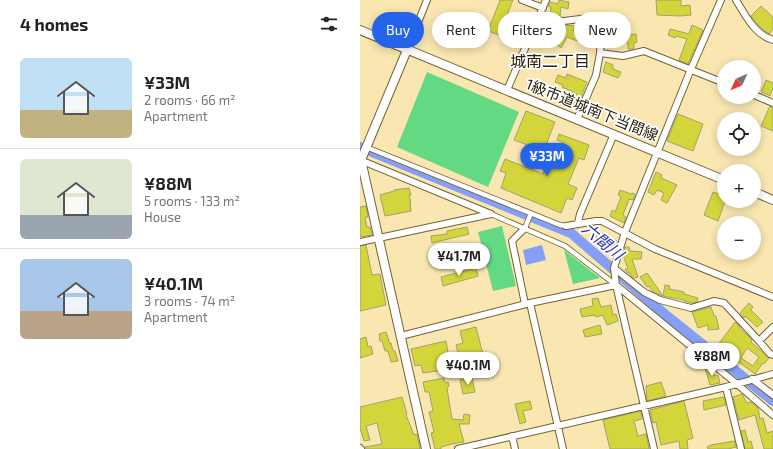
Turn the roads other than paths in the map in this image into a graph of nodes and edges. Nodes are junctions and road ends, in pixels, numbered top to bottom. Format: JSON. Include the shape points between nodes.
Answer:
{"nodes":[{"id":1,"x":427,"y":0,"type":"edge"},
{"id":2,"x":522,"y":0,"type":"edge"},
{"id":3,"x":546,"y":0,"type":"edge"},
{"id":4,"x":722,"y":0,"type":"edge"},
{"id":5,"x":736,"y":0,"type":"edge"},
{"id":6,"x":543,"y":8,"type":"junction"},
{"id":7,"x":541,"y":12,"type":"edge"},
{"id":8,"x":566,"y":21,"type":"edge"},
{"id":9,"x":360,"y":30,"type":"edge"},
{"id":10,"x":773,"y":40,"type":"edge"},
{"id":11,"x":525,"y":48,"type":"edge"},
{"id":12,"x":407,"y":50,"type":"junction"},
{"id":13,"x":600,"y":53,"type":"junction"},
{"id":14,"x":691,"y":69,"type":"junction"},
{"id":15,"x":717,"y":80,"type":"edge"},
{"id":16,"x":507,"y":90,"type":"junction"},
{"id":17,"x":761,"y":98,"type":"edge"},
{"id":18,"x":773,"y":103,"type":"edge"},
{"id":19,"x":577,"y":119,"type":"junction"},
{"id":20,"x":614,"y":134,"type":"junction"},
{"id":21,"x":366,"y":147,"type":"junction"},
{"id":22,"x":658,"y":152,"type":"junction"},
{"id":23,"x":361,"y":159,"type":"edge"},
{"id":24,"x":717,"y":177,"type":"edge"},
{"id":25,"x":761,"y":195,"type":"edge"},
{"id":26,"x":773,"y":200,"type":"edge"},
{"id":27,"x":531,"y":213,"type":"junction"},
{"id":28,"x":491,"y":214,"type":"junction"},
{"id":29,"x":578,"y":223,"type":"junction"},
{"id":30,"x":566,"y":226,"type":"joint"},
{"id":31,"x":525,"y":228,"type":"junction"},
{"id":32,"x":625,"y":232,"type":"junction"},
{"id":33,"x":378,"y":238,"type":"junction"},
{"id":34,"x":360,"y":242,"type":"edge"},
{"id":35,"x":614,"y":268,"type":"junction"},
{"id":36,"x":616,"y":285,"type":"junction"},
{"id":37,"x":773,"y":298,"type":"edge"},
{"id":38,"x":528,"y":303,"type":"junction"},
{"id":39,"x":773,"y":327,"type":"edge"},
{"id":40,"x":401,"y":336,"type":"junction"},
{"id":41,"x":760,"y":341,"type":"junction"},
{"id":42,"x":773,"y":355,"type":"edge"},
{"id":43,"x":773,"y":374,"type":"edge"},
{"id":44,"x":752,"y":379,"type":"junction"},
{"id":45,"x":737,"y":384,"type":"junction"},
{"id":46,"x":726,"y":387,"type":"junction"},
{"id":47,"x":773,"y":395,"type":"edge"},
{"id":48,"x":644,"y":406,"type":"junction"},
{"id":49,"x":773,"y":415,"type":"edge"},
{"id":50,"x":558,"y":425,"type":"junction"},
{"id":51,"x":512,"y":436,"type":"junction"},
{"id":52,"x":426,"y":449,"type":"edge"},
{"id":53,"x":458,"y":449,"type":"edge"},
{"id":54,"x":515,"y":449,"type":"edge"},
{"id":55,"x":563,"y":449,"type":"edge"},
{"id":56,"x":654,"y":449,"type":"edge"},
{"id":57,"x":741,"y":449,"type":"edge"}],
"edges":[{"from":1,"to":12,"type":"street"},
{"from":2,"to":6,"type":"street"},
{"from":3,"to":6,"type":"street"},
{"from":4,"to":14,"type":"street"},
{"from":5,"to":10,"type":"street","via":[[755,28]]},
{"from":6,"to":7,"type":"street"},
{"from":8,"to":13,"type":"street","via":[[596,17],[602,37]]},
{"from":9,"to":12,"type":"street","name":"1級市道城南下当間線"},
{"from":11,"to":16,"type":"street"},
{"from":12,"to":16,"type":"street","name":"1級市道城南下当間線"},
{"from":12,"to":21,"type":"street"},
{"from":13,"to":14,"type":"street","via":[[623,56],[644,51]]},
{"from":13,"to":19,"type":"street","via":[[596,75]]},
{"from":14,"to":15,"type":"street"},
{"from":14,"to":22,"type":"street"},
{"from":16,"to":19,"type":"street","name":"1級市道城南下当間線"},
{"from":17,"to":18,"type":"street"},
{"from":19,"to":20,"type":"street","name":"1級市道城南下当間線"},
{"from":20,"to":22,"type":"street","name":"1級市道城南下当間線"},
{"from":20,"to":29,"type":"street"},
{"from":21,"to":23,"type":"street"},
{"from":21,"to":27,"type":"street"},
{"from":22,"to":24,"type":"street","name":"1級市道城南下当間線"},
{"from":22,"to":32,"type":"street"},
{"from":23,"to":28,"type":"street"},
{"from":23,"to":33,"type":"street"},
{"from":25,"to":26,"type":"street"},
{"from":27,"to":30,"type":"street"},
{"from":27,"to":31,"type":"street"},
{"from":28,"to":31,"type":"street"},
{"from":28,"to":33,"type":"street"},
{"from":29,"to":30,"type":"street"},
{"from":29,"to":32,"type":"street","via":[[602,221]]},
{"from":31,"to":36,"type":"street","via":[[565,246]]},
{"from":31,"to":38,"type":"street","via":[[512,241]]},
{"from":32,"to":35,"type":"street"},
{"from":32,"to":37,"type":"street","via":[[655,249]]},
{"from":33,"to":34,"type":"street"},
{"from":33,"to":40,"type":"street"},
{"from":35,"to":36,"type":"street"},
{"from":35,"to":41,"type":"street","via":[[644,292],[660,300],[692,308],[714,301],[724,303]]},
{"from":36,"to":38,"type":"street"},
{"from":36,"to":45,"type":"street"},
{"from":36,"to":48,"type":"street"},
{"from":38,"to":40,"type":"street"},
{"from":38,"to":50,"type":"street"},
{"from":39,"to":41,"type":"street"},
{"from":40,"to":52,"type":"street"},
{"from":41,"to":42,"type":"street"},
{"from":43,"to":44,"type":"street"},
{"from":44,"to":45,"type":"street"},
{"from":44,"to":47,"type":"street"},
{"from":45,"to":46,"type":"street"},
{"from":45,"to":49,"type":"street"},
{"from":46,"to":48,"type":"street"},
{"from":46,"to":57,"type":"street"},
{"from":48,"to":50,"type":"street"},
{"from":48,"to":56,"type":"street"},
{"from":50,"to":51,"type":"street"},
{"from":50,"to":55,"type":"street"},
{"from":51,"to":53,"type":"street"},
{"from":51,"to":54,"type":"street"}]}
